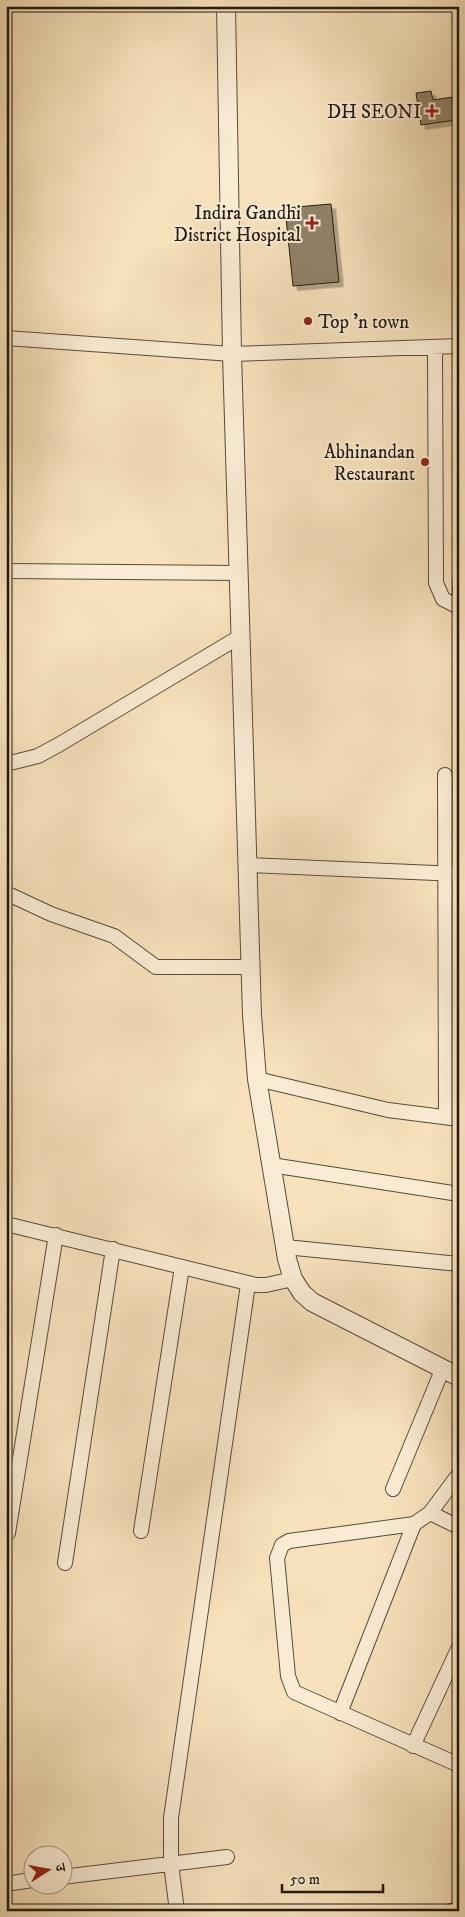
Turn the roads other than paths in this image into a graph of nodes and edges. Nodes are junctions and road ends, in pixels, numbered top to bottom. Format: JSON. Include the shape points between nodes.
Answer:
{"nodes":[{"id":1,"x":226,"y":6,"type":"edge"},
{"id":2,"x":6,"y":338,"type":"edge"},
{"id":3,"x":459,"y":346,"type":"edge"},
{"id":4,"x":435,"y":348,"type":"junction"},
{"id":5,"x":232,"y":354,"type":"junction"},
{"id":6,"x":6,"y":571,"type":"edge"},
{"id":7,"x":239,"y":573,"type":"junction"},
{"id":8,"x":459,"y":607,"type":"edge"},
{"id":9,"x":241,"y":636,"type":"junction"},
{"id":10,"x":6,"y":764,"type":"edge"},
{"id":11,"x":445,"y":775,"type":"dead end"},
{"id":12,"x":247,"y":865,"type":"junction"},
{"id":13,"x":452,"y":874,"type":"edge"},
{"id":14,"x":6,"y":893,"type":"edge"},
{"id":15,"x":250,"y":967,"type":"junction"},
{"id":16,"x":257,"y":1079,"type":"junction"},
{"id":17,"x":452,"y":1118,"type":"edge"},
{"id":18,"x":271,"y":1165,"type":"junction"},
{"id":19,"x":459,"y":1194,"type":"edge"},
{"id":20,"x":6,"y":1224,"type":"edge"},
{"id":21,"x":56,"y":1235,"type":"junction"},
{"id":22,"x":285,"y":1247,"type":"junction"},
{"id":23,"x":113,"y":1249,"type":"junction"},
{"id":24,"x":459,"y":1264,"type":"edge"},
{"id":25,"x":182,"y":1267,"type":"junction"},
{"id":26,"x":293,"y":1279,"type":"junction"},
{"id":27,"x":248,"y":1284,"type":"junction"},
{"id":28,"x":443,"y":1368,"type":"junction"},
{"id":29,"x":459,"y":1377,"type":"edge"},
{"id":30,"x":459,"y":1474,"type":"edge"},
{"id":31,"x":393,"y":1489,"type":"dead end"},
{"id":32,"x":430,"y":1514,"type":"junction"},
{"id":33,"x":414,"y":1524,"type":"junction"},
{"id":34,"x":459,"y":1527,"type":"edge"},
{"id":35,"x":141,"y":1531,"type":"dead end"},
{"id":36,"x":8,"y":1533,"type":"dead end"},
{"id":37,"x":65,"y":1563,"type":"dead end"},
{"id":38,"x":459,"y":1648,"type":"edge"},
{"id":39,"x":340,"y":1714,"type":"junction"},
{"id":40,"x":413,"y":1746,"type":"junction"},
{"id":41,"x":459,"y":1765,"type":"edge"},
{"id":42,"x":227,"y":1857,"type":"dead end"},
{"id":43,"x":171,"y":1864,"type":"junction"},
{"id":44,"x":72,"y":1876,"type":"edge"},
{"id":45,"x":22,"y":1882,"type":"edge"},
{"id":46,"x":6,"y":1884,"type":"edge"},
{"id":47,"x":459,"y":1910,"type":"edge"},
{"id":48,"x":177,"y":1911,"type":"edge"},
{"id":49,"x":451,"y":1911,"type":"edge"}],
"edges":[{"from":1,"to":5,"type":"street"},
{"from":2,"to":5,"type":"street"},
{"from":3,"to":4,"type":"street"},
{"from":4,"to":5,"type":"street"},
{"from":4,"to":8,"type":"street","via":[[436,582],[443,599]]},
{"from":5,"to":7,"type":"street"},
{"from":6,"to":7,"type":"street"},
{"from":7,"to":9,"type":"street"},
{"from":9,"to":10,"type":"street","via":[[38,756]]},
{"from":9,"to":12,"type":"street"},
{"from":11,"to":13,"type":"street"},
{"from":12,"to":13,"type":"street"},
{"from":12,"to":15,"type":"street"},
{"from":13,"to":17,"type":"street"},
{"from":14,"to":15,"type":"street","via":[[51,914],[114,936],[156,967]]},
{"from":15,"to":16,"type":"street"},
{"from":16,"to":17,"type":"street","via":[[388,1110]]},
{"from":16,"to":18,"type":"street"},
{"from":18,"to":19,"type":"street"},
{"from":18,"to":22,"type":"street"},
{"from":20,"to":21,"type":"street"},
{"from":21,"to":23,"type":"street"},
{"from":21,"to":36,"type":"street"},
{"from":22,"to":24,"type":"street"},
{"from":22,"to":26,"type":"street"},
{"from":23,"to":25,"type":"street"},
{"from":23,"to":37,"type":"street"},
{"from":25,"to":27,"type":"street"},
{"from":25,"to":35,"type":"street"},
{"from":26,"to":27,"type":"street","via":[[266,1286]]},
{"from":26,"to":28,"type":"street","via":[[312,1302]]},
{"from":27,"to":43,"type":"street","via":[[178,1763],[169,1836]]},
{"from":28,"to":29,"type":"street"},
{"from":28,"to":31,"type":"street"},
{"from":30,"to":32,"type":"street"},
{"from":32,"to":33,"type":"street"},
{"from":32,"to":34,"type":"street"},
{"from":33,"to":39,"type":"street"},
{"from":33,"to":39,"type":"street","via":[[302,1538],[282,1545],[278,1552],[290,1685],[294,1692]]},
{"from":38,"to":40,"type":"street"},
{"from":39,"to":40,"type":"street"},
{"from":40,"to":41,"type":"street"},
{"from":42,"to":43,"type":"street"},
{"from":43,"to":44,"type":"street"},
{"from":43,"to":48,"type":"street"},
{"from":45,"to":46,"type":"street"},
{"from":47,"to":49,"type":"street"}]}
